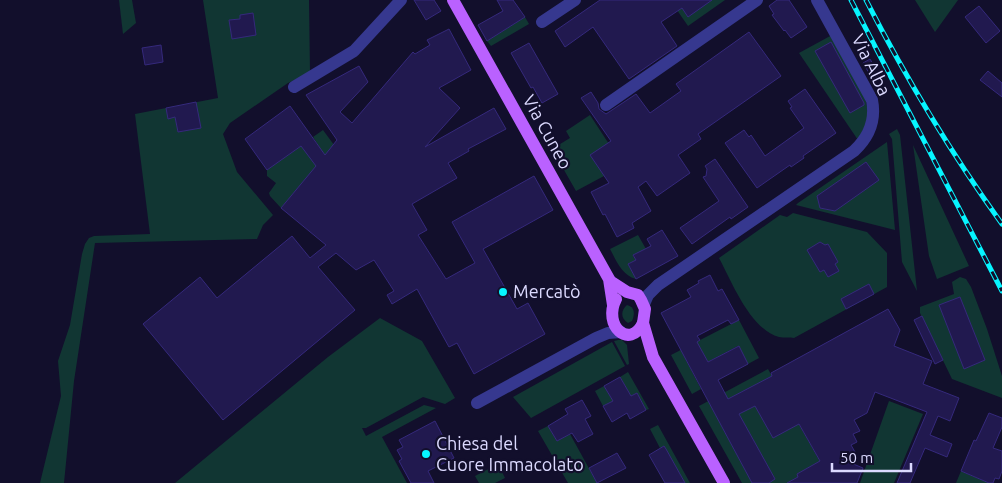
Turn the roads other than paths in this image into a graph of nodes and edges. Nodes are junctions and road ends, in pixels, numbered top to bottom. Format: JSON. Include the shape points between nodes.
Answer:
{"nodes":[{"id":1,"x":402,"y":0,"type":"edge"},
{"id":2,"x":453,"y":0,"type":"edge"},
{"id":3,"x":575,"y":0,"type":"edge"},
{"id":4,"x":758,"y":0,"type":"edge"},
{"id":5,"x":817,"y":0,"type":"edge"},
{"id":6,"x":542,"y":22,"type":"dead end"},
{"id":7,"x":294,"y":87,"type":"dead end"},
{"id":8,"x":606,"y":105,"type":"dead end"},
{"id":9,"x":610,"y":281,"type":"junction"},
{"id":10,"x":658,"y":286,"type":"junction"},
{"id":11,"x":630,"y":293,"type":"junction"},
{"id":12,"x":613,"y":304,"type":"junction"},
{"id":13,"x":644,"y":304,"type":"junction"},
{"id":14,"x":612,"y":320,"type":"junction"},
{"id":15,"x":644,"y":323,"type":"junction"},
{"id":16,"x":624,"y":333,"type":"junction"},
{"id":17,"x":596,"y":338,"type":"junction"},
{"id":18,"x":653,"y":357,"type":"junction"},
{"id":19,"x":478,"y":403,"type":"dead end"},
{"id":20,"x":724,"y":483,"type":"edge"}],
"edges":[{"from":1,"to":7,"type":"street","via":[[354,51]]},
{"from":2,"to":9,"type":"main road","name":"Via Cuneo"},
{"from":3,"to":6,"type":"street"},
{"from":4,"to":8,"type":"street"},
{"from":5,"to":10,"type":"street","name":"Via Alba","via":[[868,91],[874,109],[872,124],[865,138],[854,151],[758,211]]},
{"from":9,"to":11,"type":"main road","name":"Via Cuneo"},
{"from":9,"to":12,"type":"main road","name":"Via Cuneo"},
{"from":10,"to":11,"type":"street","name":"Via Alba"},
{"from":10,"to":13,"type":"street","name":"Via Alba"},
{"from":11,"to":12,"type":"main road","via":[[619,296]]},
{"from":11,"to":13,"type":"main road","name":"Via Cuneo","via":[[638,295]]},
{"from":12,"to":14,"type":"main road","name":"Via Cuneo"},
{"from":13,"to":15,"type":"main road"},
{"from":14,"to":16,"type":"main road"},
{"from":14,"to":17,"type":"street"},
{"from":15,"to":16,"type":"main road","via":[[639,329]]},
{"from":15,"to":18,"type":"main road"},
{"from":16,"to":17,"type":"street","via":[[608,333]]},
{"from":16,"to":18,"type":"main road"},
{"from":17,"to":19,"type":"street"},
{"from":18,"to":20,"type":"main road"}]}
